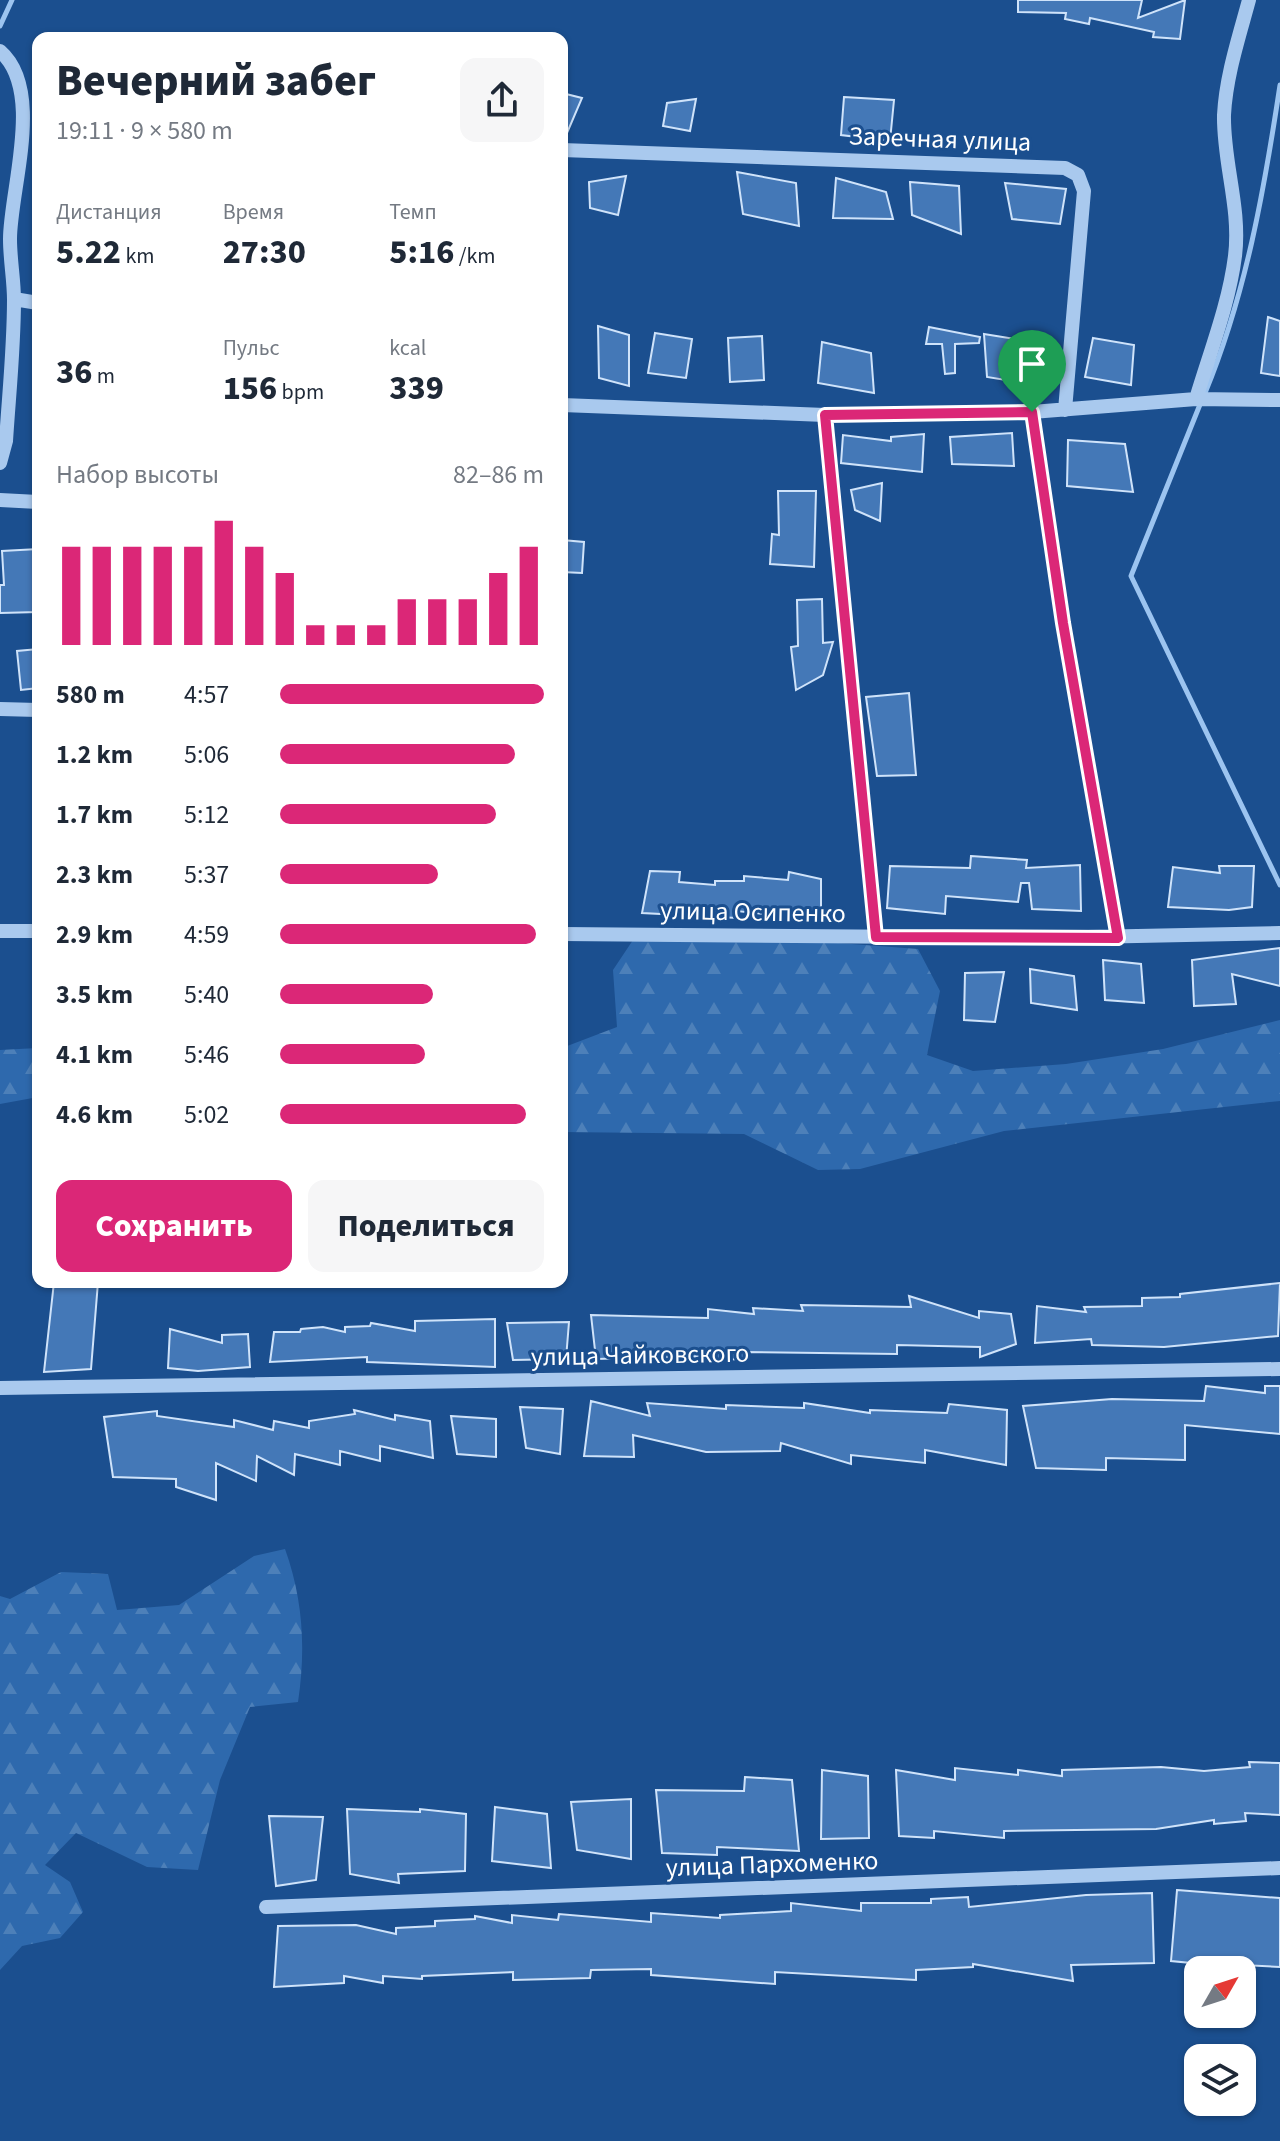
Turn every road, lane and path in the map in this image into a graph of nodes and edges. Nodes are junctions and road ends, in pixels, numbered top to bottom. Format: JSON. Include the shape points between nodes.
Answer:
{"nodes":[{"id":1,"x":1249,"y":0,"type":"edge"},
{"id":2,"x":0,"y":51,"type":"edge"},
{"id":3,"x":568,"y":150,"type":"edge"},
{"id":4,"x":14,"y":299,"type":"junction"},
{"id":5,"x":32,"y":302,"type":"edge"},
{"id":6,"x":1196,"y":399,"type":"junction"},
{"id":7,"x":1280,"y":400,"type":"edge"},
{"id":8,"x":568,"y":405,"type":"edge"},
{"id":9,"x":1065,"y":410,"type":"junction"},
{"id":10,"x":1032,"y":412,"type":"junction"},
{"id":11,"x":825,"y":415,"type":"junction"},
{"id":12,"x":0,"y":463,"type":"edge"},
{"id":13,"x":0,"y":500,"type":"edge"},
{"id":14,"x":32,"y":502,"type":"edge"},
{"id":15,"x":0,"y":709,"type":"edge"},
{"id":16,"x":32,"y":710,"type":"edge"},
{"id":17,"x":0,"y":931,"type":"edge"},
{"id":18,"x":32,"y":931,"type":"edge"},
{"id":19,"x":1280,"y":933,"type":"edge"},
{"id":20,"x":568,"y":934,"type":"edge"},
{"id":21,"x":876,"y":937,"type":"junction"},
{"id":22,"x":1118,"y":938,"type":"junction"},
{"id":23,"x":1280,"y":1369,"type":"edge"},
{"id":24,"x":0,"y":1388,"type":"edge"},
{"id":25,"x":1280,"y":1868,"type":"edge"},
{"id":26,"x":266,"y":1907,"type":"dead end"}],
"edges":[{"from":1,"to":6,"type":"street","via":[[1224,114],[1236,215],[1235,256]]},
{"from":2,"to":4,"type":"street","via":[[12,62],[18,84],[23,154],[9,237]]},
{"from":3,"to":9,"type":"street","name":"Заречная улица","via":[[1065,168],[1078,175],[1084,191]]},
{"from":4,"to":5,"type":"street"},
{"from":4,"to":12,"type":"street","via":[[6,441]]},
{"from":6,"to":7,"type":"street"},
{"from":6,"to":9,"type":"street"},
{"from":8,"to":11,"type":"street"},
{"from":9,"to":10,"type":"street"},
{"from":10,"to":11,"type":"street"},
{"from":10,"to":22,"type":"street"},
{"from":11,"to":21,"type":"street"},
{"from":13,"to":14,"type":"street"},
{"from":15,"to":16,"type":"street"},
{"from":17,"to":18,"type":"street"},
{"from":19,"to":22,"type":"street","name":"улица Осипенко"},
{"from":20,"to":21,"type":"street","name":"улица Осипенко"},
{"from":21,"to":22,"type":"street","name":"улица Осипенко"},
{"from":23,"to":24,"type":"street","name":"улица Чайковского"},
{"from":25,"to":26,"type":"street","name":"улица Пархоменко"}]}
